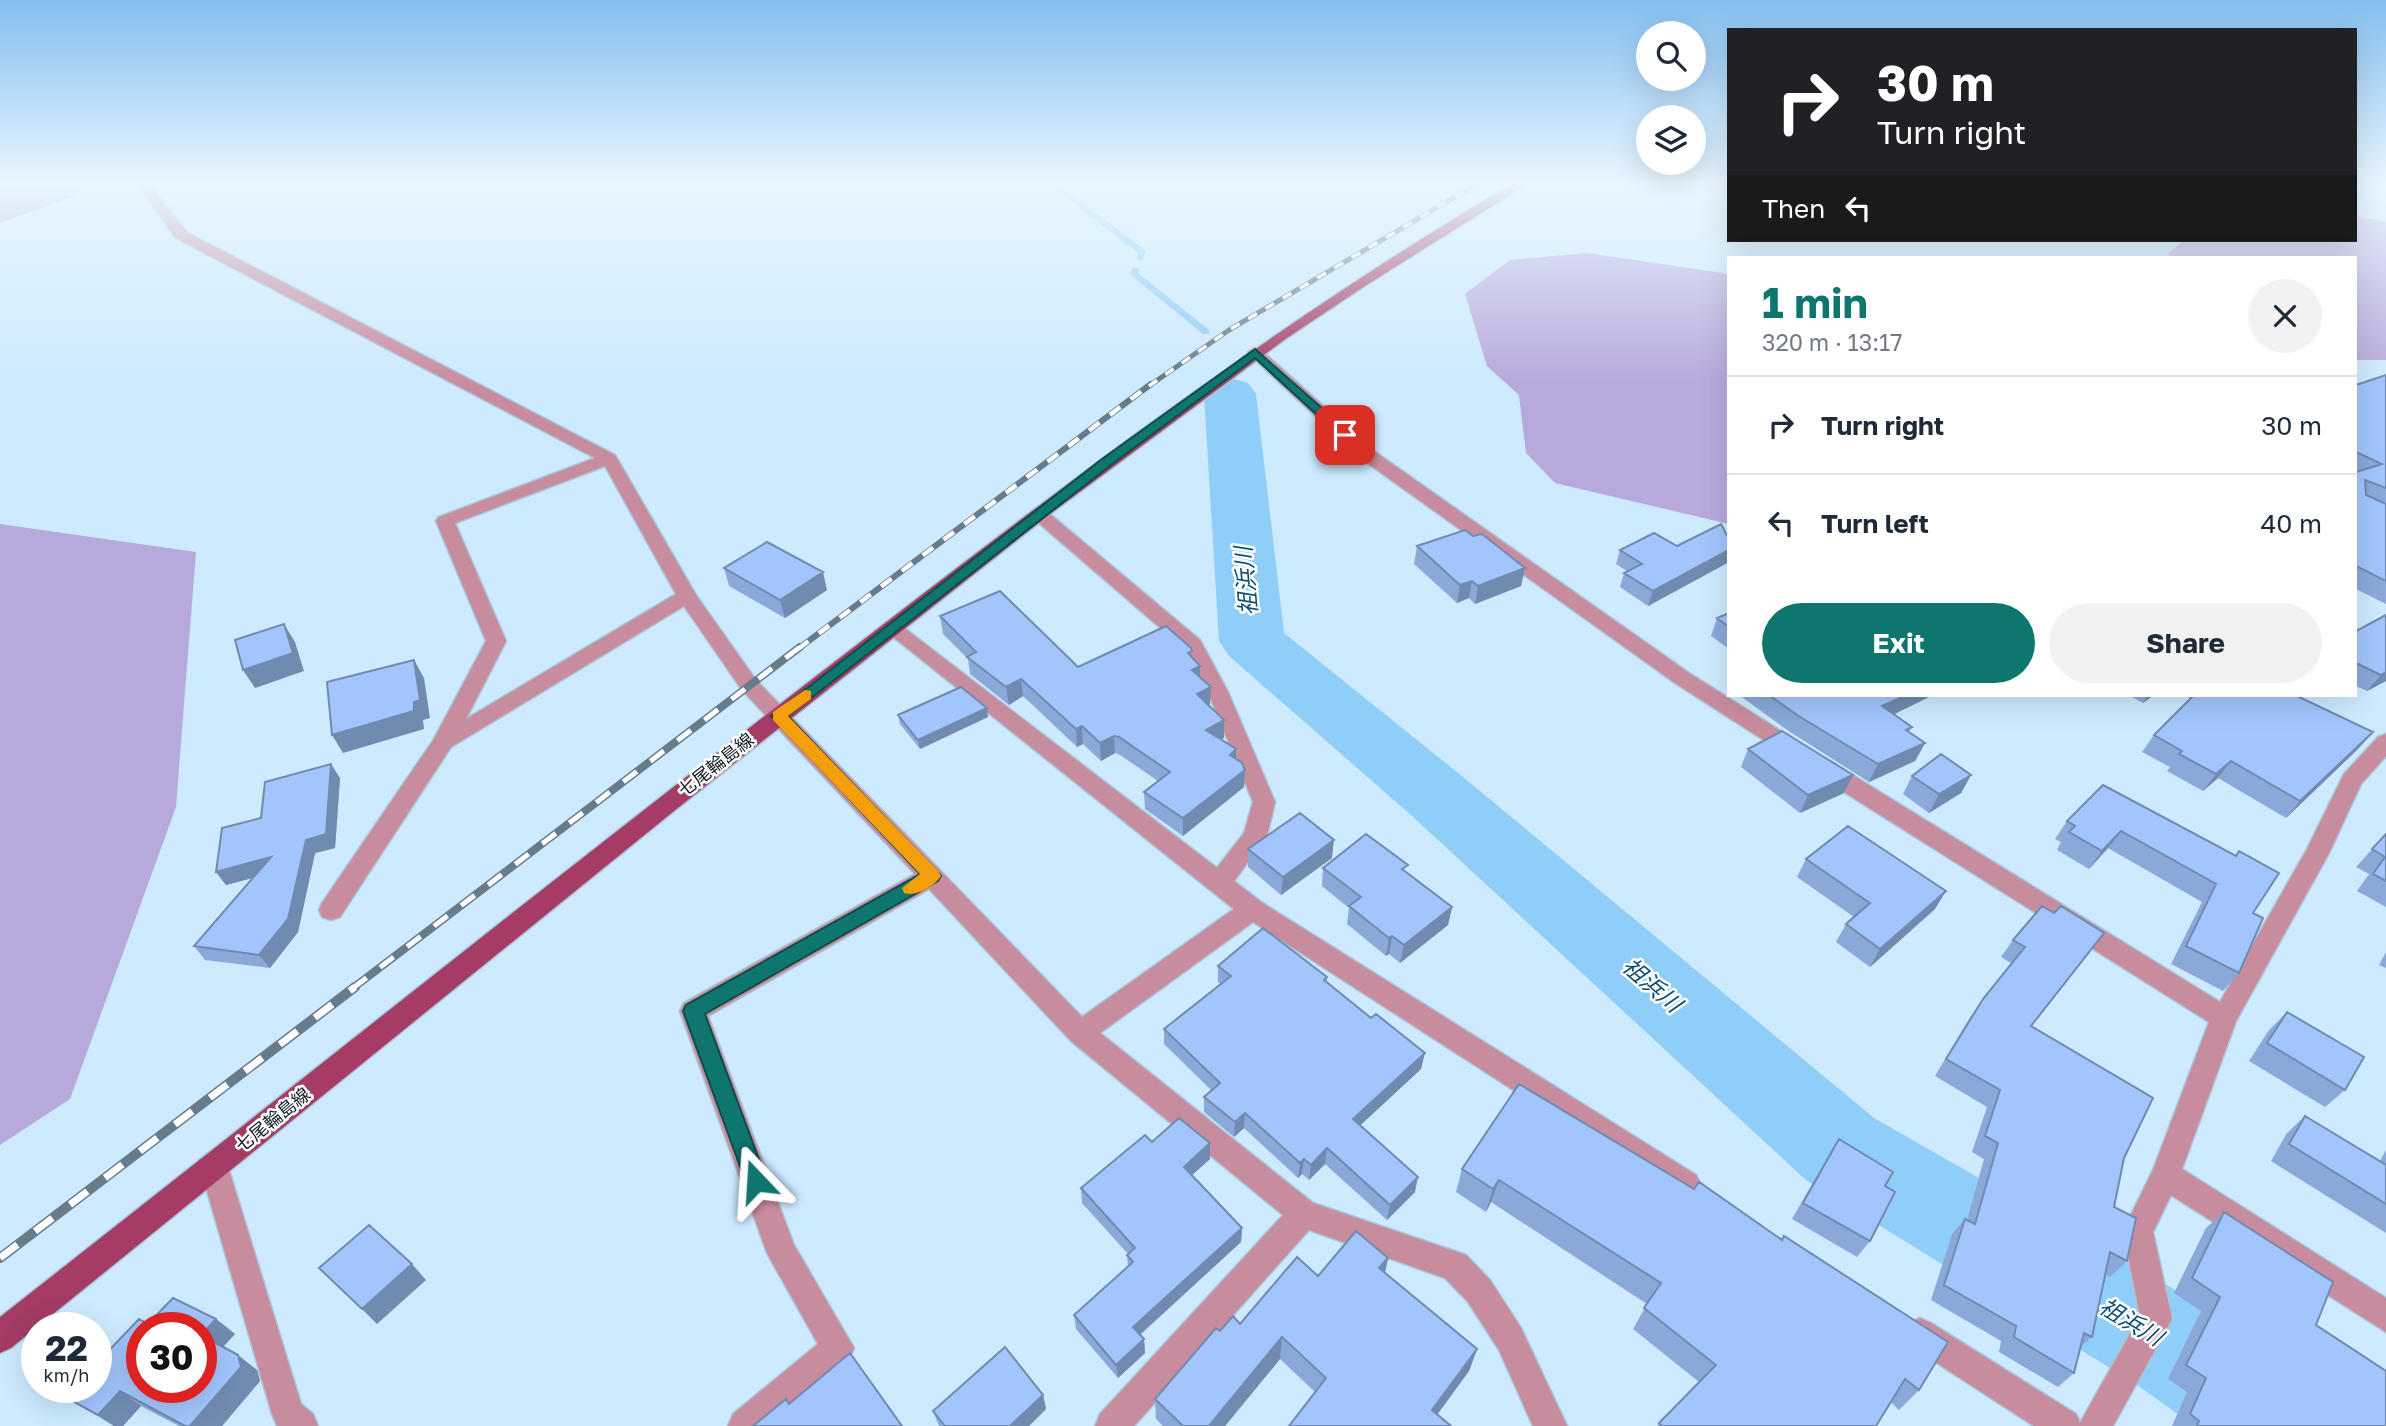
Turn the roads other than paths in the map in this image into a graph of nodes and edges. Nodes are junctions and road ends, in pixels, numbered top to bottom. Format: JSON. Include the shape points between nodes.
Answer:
{"nodes":[{"id":1,"x":205,"y":248,"type":"edge"},
{"id":2,"x":1417,"y":248,"type":"edge"},
{"id":3,"x":1255,"y":352,"type":"junction"},
{"id":4,"x":609,"y":459,"type":"junction"},
{"id":5,"x":1039,"y":514,"type":"junction"},
{"id":6,"x":687,"y":596,"type":"junction"},
{"id":7,"x":892,"y":628,"type":"junction"},
{"id":8,"x":779,"y":716,"type":"junction"},
{"id":9,"x":443,"y":742,"type":"junction"},
{"id":10,"x":2386,"y":742,"type":"edge"},
{"id":11,"x":932,"y":876,"type":"junction"},
{"id":12,"x":1219,"y":883,"type":"junction"},
{"id":13,"x":331,"y":909,"type":"dead end"},
{"id":14,"x":1252,"y":909,"type":"junction"},
{"id":15,"x":2224,"y":1018,"type":"junction"},
{"id":16,"x":1080,"y":1033,"type":"junction"},
{"id":17,"x":214,"y":1167,"type":"junction"},
{"id":18,"x":2166,"y":1175,"type":"junction"},
{"id":19,"x":1711,"y":1201,"type":"edge"},
{"id":20,"x":1304,"y":1214,"type":"junction"},
{"id":21,"x":2386,"y":1316,"type":"edge"},
{"id":22,"x":1899,"y":1321,"type":"edge"},
{"id":23,"x":0,"y":1337,"type":"edge"},
{"id":24,"x":1120,"y":1424,"type":"edge"},
{"id":25,"x":301,"y":1426,"type":"edge"},
{"id":26,"x":746,"y":1426,"type":"edge"},
{"id":27,"x":1550,"y":1426,"type":"edge"},
{"id":28,"x":2064,"y":1426,"type":"edge"},
{"id":29,"x":2095,"y":1426,"type":"edge"}],
"edges":[{"from":1,"to":4,"type":"street"},
{"from":2,"to":3,"type":"main road","name":"七尾輪島線"},
{"from":3,"to":5,"type":"main road","name":"七尾輪島線"},
{"from":3,"to":15,"type":"street","via":[[1365,453],[1682,678]]},
{"from":4,"to":6,"type":"street"},
{"from":4,"to":9,"type":"street","via":[[445,521],[496,641]]},
{"from":5,"to":7,"type":"main road","name":"七尾輪島線"},
{"from":5,"to":12,"type":"street","via":[[1192,645],[1218,692],[1264,802],[1255,836]]},
{"from":6,"to":8,"type":"street","via":[[749,685]]},
{"from":6,"to":9,"type":"street"},
{"from":7,"to":8,"type":"main road","name":"七尾輪島線"},
{"from":7,"to":12,"type":"street"},
{"from":8,"to":11,"type":"street"},
{"from":8,"to":17,"type":"main road","name":"七尾輪島線"},
{"from":9,"to":13,"type":"street"},
{"from":10,"to":15,"type":"street","via":[[2352,780],[2317,853]]},
{"from":11,"to":16,"type":"street"},
{"from":11,"to":26,"type":"street","via":[[693,1011],[782,1253],[838,1348]]},
{"from":12,"to":14,"type":"street"},
{"from":14,"to":16,"type":"street"},
{"from":14,"to":19,"type":"street"},
{"from":15,"to":18,"type":"street"},
{"from":16,"to":20,"type":"street"},
{"from":17,"to":23,"type":"main road","name":"七尾輪島線"},
{"from":17,"to":25,"type":"street","via":[[288,1415]]},
{"from":18,"to":21,"type":"street"},
{"from":18,"to":29,"type":"street","via":[[2138,1231],[2156,1319]]},
{"from":20,"to":24,"type":"street"},
{"from":20,"to":27,"type":"street","via":[[1455,1266],[1479,1291],[1510,1339]]},
{"from":22,"to":28,"type":"street"}]}
